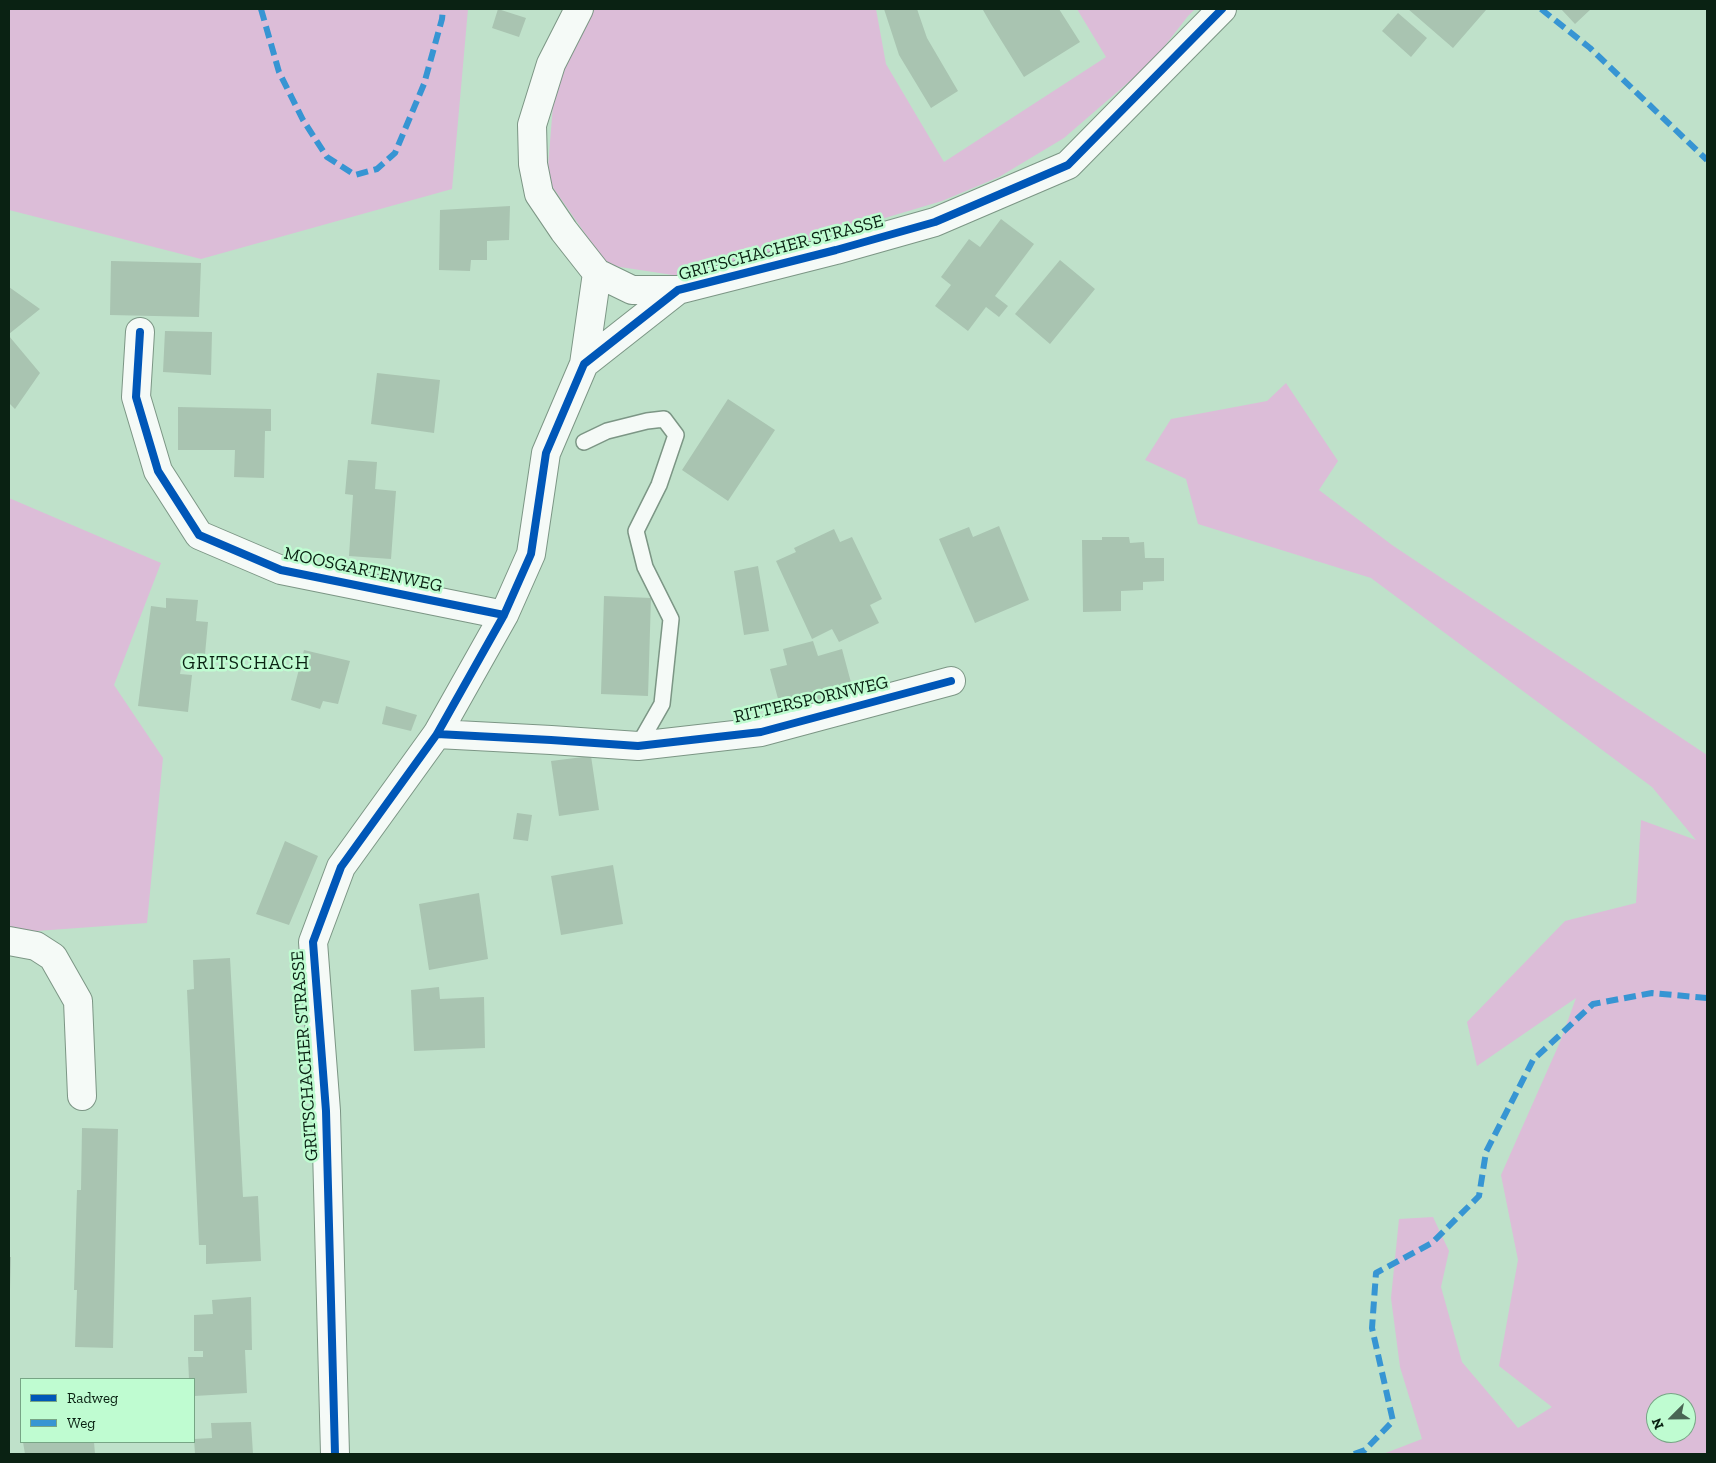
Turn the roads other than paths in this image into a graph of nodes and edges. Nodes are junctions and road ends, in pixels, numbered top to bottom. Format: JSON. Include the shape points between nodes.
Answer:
{"nodes":[{"id":1,"x":579,"y":9,"type":"edge"},
{"id":2,"x":1222,"y":9,"type":"edge"},
{"id":3,"x":597,"y":273,"type":"junction"},
{"id":4,"x":678,"y":290,"type":"junction"},
{"id":5,"x":140,"y":332,"type":"dead end"},
{"id":6,"x":584,"y":364,"type":"junction"},
{"id":7,"x":584,"y":442,"type":"dead end"},
{"id":8,"x":504,"y":615,"type":"junction"},
{"id":9,"x":951,"y":681,"type":"dead end"},
{"id":10,"x":437,"y":734,"type":"junction"},
{"id":11,"x":638,"y":746,"type":"junction"},
{"id":12,"x":9,"y":942,"type":"edge"},
{"id":13,"x":82,"y":1096,"type":"dead end"},
{"id":14,"x":335,"y":1454,"type":"edge"}],
"edges":[{"from":1,"to":3,"type":"street","via":[[550,64],[532,125],[532,164],[539,194]]},
{"from":2,"to":4,"type":"street","name":"GRITSCHACHER STRASSE","via":[[1068,165],[936,222]]},
{"from":3,"to":4,"type":"street","name":"GRITSCHACHER STRASSE","via":[[632,290]]},
{"from":3,"to":6,"type":"street"},
{"from":4,"to":6,"type":"street","name":"GRITSCHACHER STRASSE"},
{"from":5,"to":8,"type":"street","name":"MOOSGARTENWEG","via":[[136,397],[158,471],[199,535],[281,570]]},
{"from":6,"to":8,"type":"street","name":"GRITSCHACHER STRASSE","via":[[546,453],[532,554]]},
{"from":7,"to":11,"type":"lane","via":[[607,431],[664,419],[676,435],[660,485],[636,532],[645,567],[671,619],[662,704]]},
{"from":8,"to":10,"type":"street","name":"GRITSCHACHER STRASSE"},
{"from":9,"to":11,"type":"street","name":"RITTERSPORNWEG","via":[[761,732]]},
{"from":10,"to":11,"type":"street","name":"RITTERSPORNWEG"},
{"from":10,"to":14,"type":"street","name":"GRITSCHACHER STRASSE","via":[[341,867],[313,942],[326,1111]]},
{"from":12,"to":13,"type":"street","via":[[36,946],[53,957],[78,1001]]}]}
